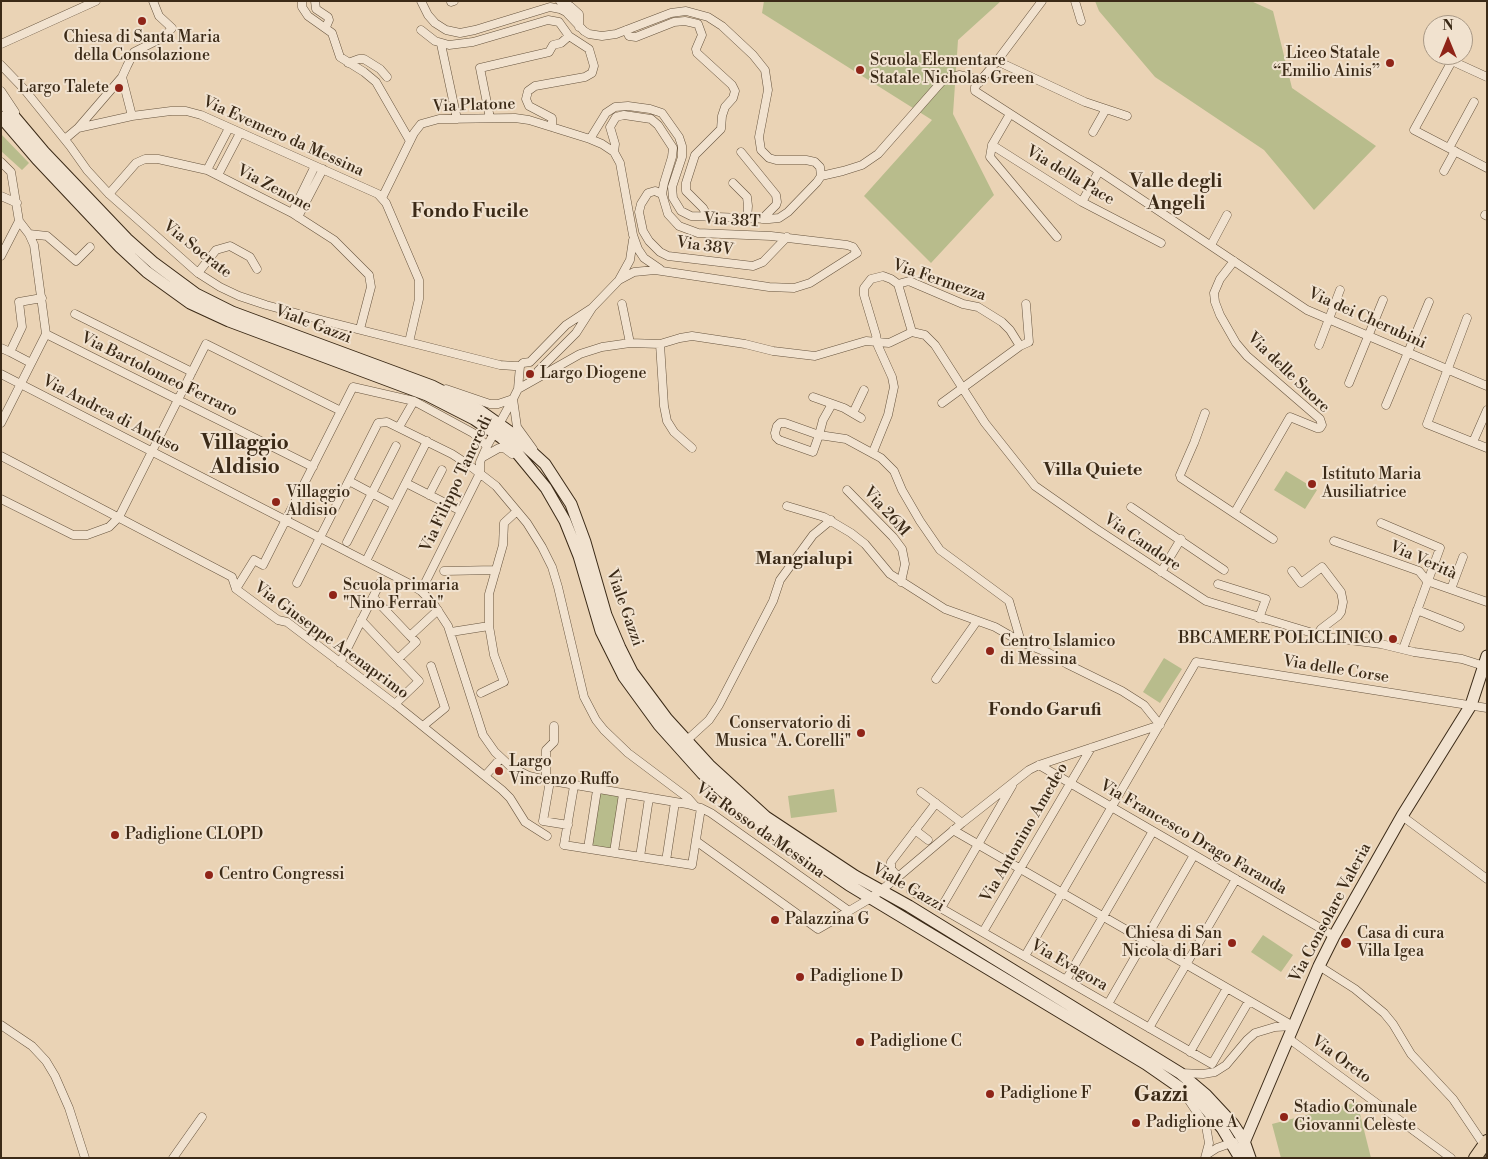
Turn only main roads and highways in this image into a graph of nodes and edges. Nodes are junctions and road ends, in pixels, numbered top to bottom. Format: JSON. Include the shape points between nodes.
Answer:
{"nodes":[{"id":1,"x":1,"y":101,"type":"edge"},
{"id":2,"x":1,"y":117,"type":"edge"},
{"id":3,"x":497,"y":428,"type":"junction"},
{"id":4,"x":1486,"y":663,"type":"edge"},
{"id":5,"x":1244,"y":1141,"type":"junction"},
{"id":6,"x":1485,"y":1143,"type":"edge"},
{"id":7,"x":1242,"y":1157,"type":"edge"},
{"id":8,"x":1475,"y":1158,"type":"edge"}],
"edges":[{"from":1,"to":3,"type":"main road","name":"Viale Gazzi","via":[[49,158],[127,239],[154,264],[196,294],[226,309],[432,386],[472,406]]},
{"from":2,"to":3,"type":"main road","name":"Viale Gazzi","via":[[120,247],[147,272],[190,303],[229,321],[427,395]]},
{"from":3,"to":5,"type":"main road","name":"Viale Gazzi","via":[[536,455],[557,480],[576,516],[606,615],[625,660],[650,698],[729,785],[766,816],[855,876],[918,911],[1180,1073],[1218,1107]]},
{"from":3,"to":7,"type":"main road","name":"Viale Gazzi","via":[[546,488],[565,521],[579,556],[596,618],[610,652],[631,688],[702,773],[760,824],[849,885],[1182,1088],[1210,1113]]},
{"from":4,"to":5,"type":"main road","name":"Via Consolare Valeria","via":[[1471,705],[1402,816],[1334,936]]},
{"from":5,"to":7,"type":"main road","name":"Via Consolare Valeria"},
{"from":6,"to":8,"type":"main road"}]}
